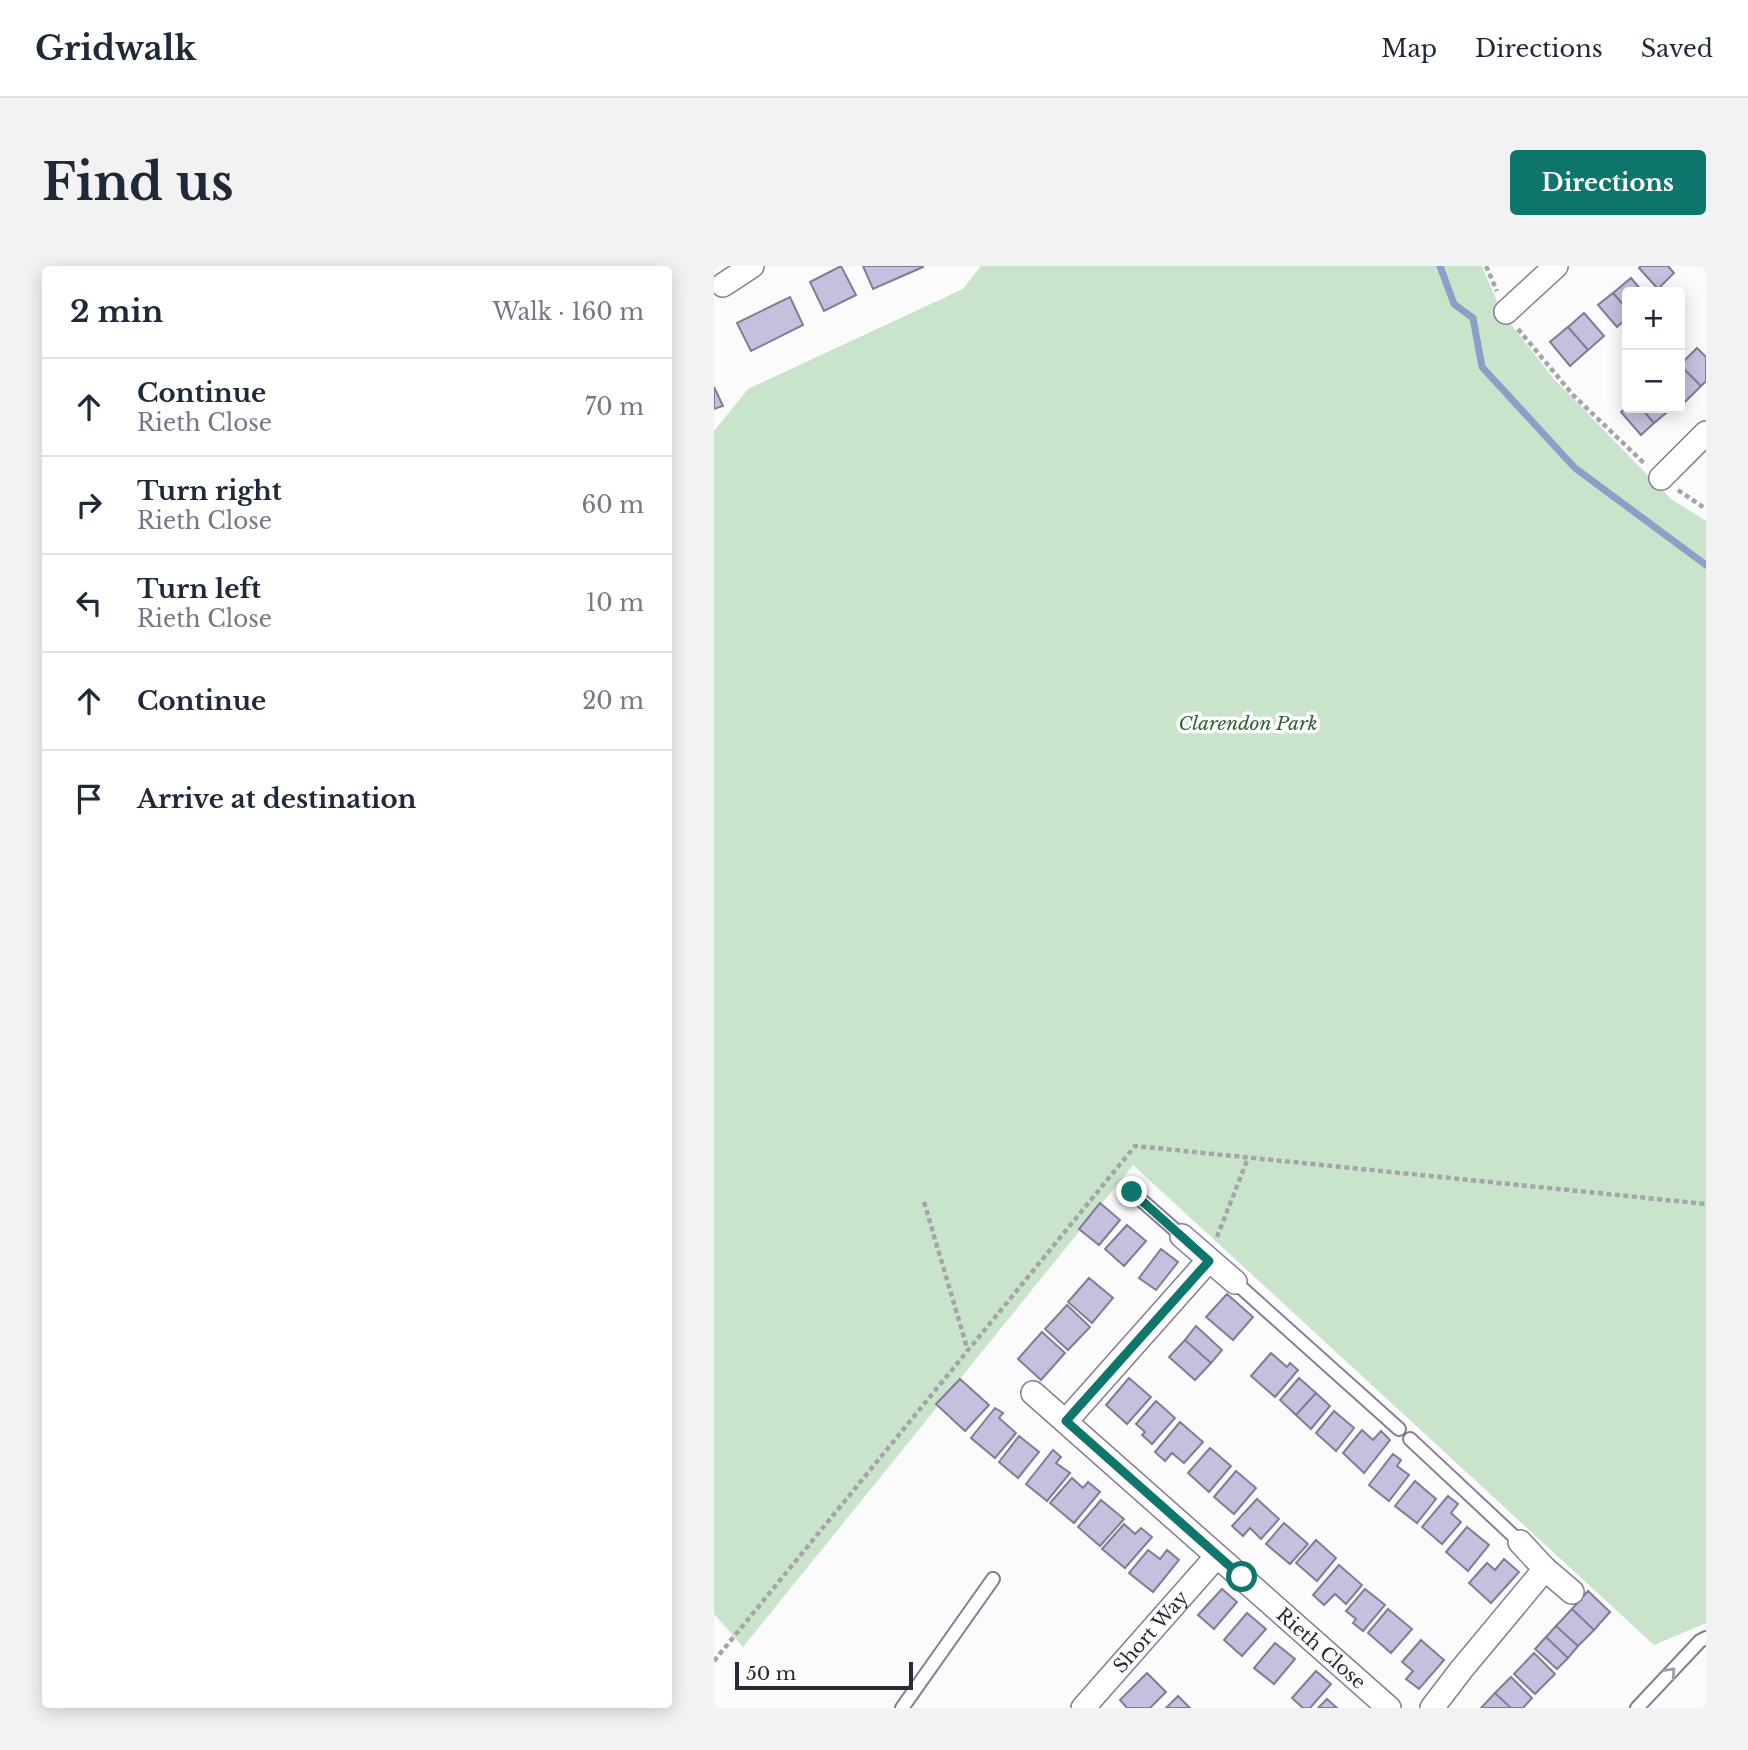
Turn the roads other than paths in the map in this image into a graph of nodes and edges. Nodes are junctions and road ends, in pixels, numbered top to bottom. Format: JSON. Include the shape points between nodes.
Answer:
{"nodes":[{"id":1,"x":752,"y":266,"type":"edge"},
{"id":2,"x":1556,"y":266,"type":"edge"},
{"id":3,"x":723,"y":285,"type":"dead end"},
{"id":4,"x":1506,"y":312,"type":"road end"},
{"id":5,"x":1706,"y":433,"type":"edge"},
{"id":6,"x":1661,"y":478,"type":"road end"},
{"id":7,"x":1132,"y":1192,"type":"dead end"},
{"id":8,"x":1182,"y":1236,"type":"joint"},
{"id":9,"x":1209,"y":1261,"type":"junction"},
{"id":10,"x":1235,"y":1282,"type":"joint"},
{"id":11,"x":1033,"y":1393,"type":"dead end"},
{"id":12,"x":1066,"y":1421,"type":"junction"},
{"id":13,"x":1399,"y":1429,"type":"dead end"},
{"id":14,"x":1410,"y":1439,"type":"dead end"},
{"id":15,"x":1520,"y":1542,"type":"joint"},
{"id":16,"x":1217,"y":1556,"type":"junction"},
{"id":17,"x":1545,"y":1569,"type":"junction"},
{"id":18,"x":993,"y":1580,"type":"dead end"},
{"id":19,"x":1573,"y":1592,"type":"dead end"},
{"id":20,"x":1706,"y":1638,"type":"edge"},
{"id":21,"x":1640,"y":1707,"type":"edge"},
{"id":22,"x":902,"y":1708,"type":"edge"},
{"id":23,"x":1083,"y":1708,"type":"edge"},
{"id":24,"x":1389,"y":1708,"type":"edge"},
{"id":25,"x":1432,"y":1708,"type":"edge"}],
"edges":[{"from":1,"to":3,"type":"street"},
{"from":2,"to":4,"type":"street"},
{"from":5,"to":6,"type":"street"},
{"from":7,"to":8,"type":"lane"},
{"from":8,"to":9,"type":"street"},
{"from":9,"to":10,"type":"street"},
{"from":9,"to":12,"type":"street"},
{"from":10,"to":13,"type":"lane"},
{"from":11,"to":12,"type":"street","name":"Rieth Close"},
{"from":12,"to":16,"type":"street","name":"Rieth Close"},
{"from":14,"to":15,"type":"lane"},
{"from":15,"to":17,"type":"street"},
{"from":16,"to":23,"type":"street","name":"Short Way"},
{"from":16,"to":24,"type":"street","name":"Rieth Close"},
{"from":17,"to":19,"type":"street"},
{"from":17,"to":25,"type":"street"},
{"from":18,"to":22,"type":"lane"},
{"from":21,"to":20,"type":"lane","one_way":true}]}
